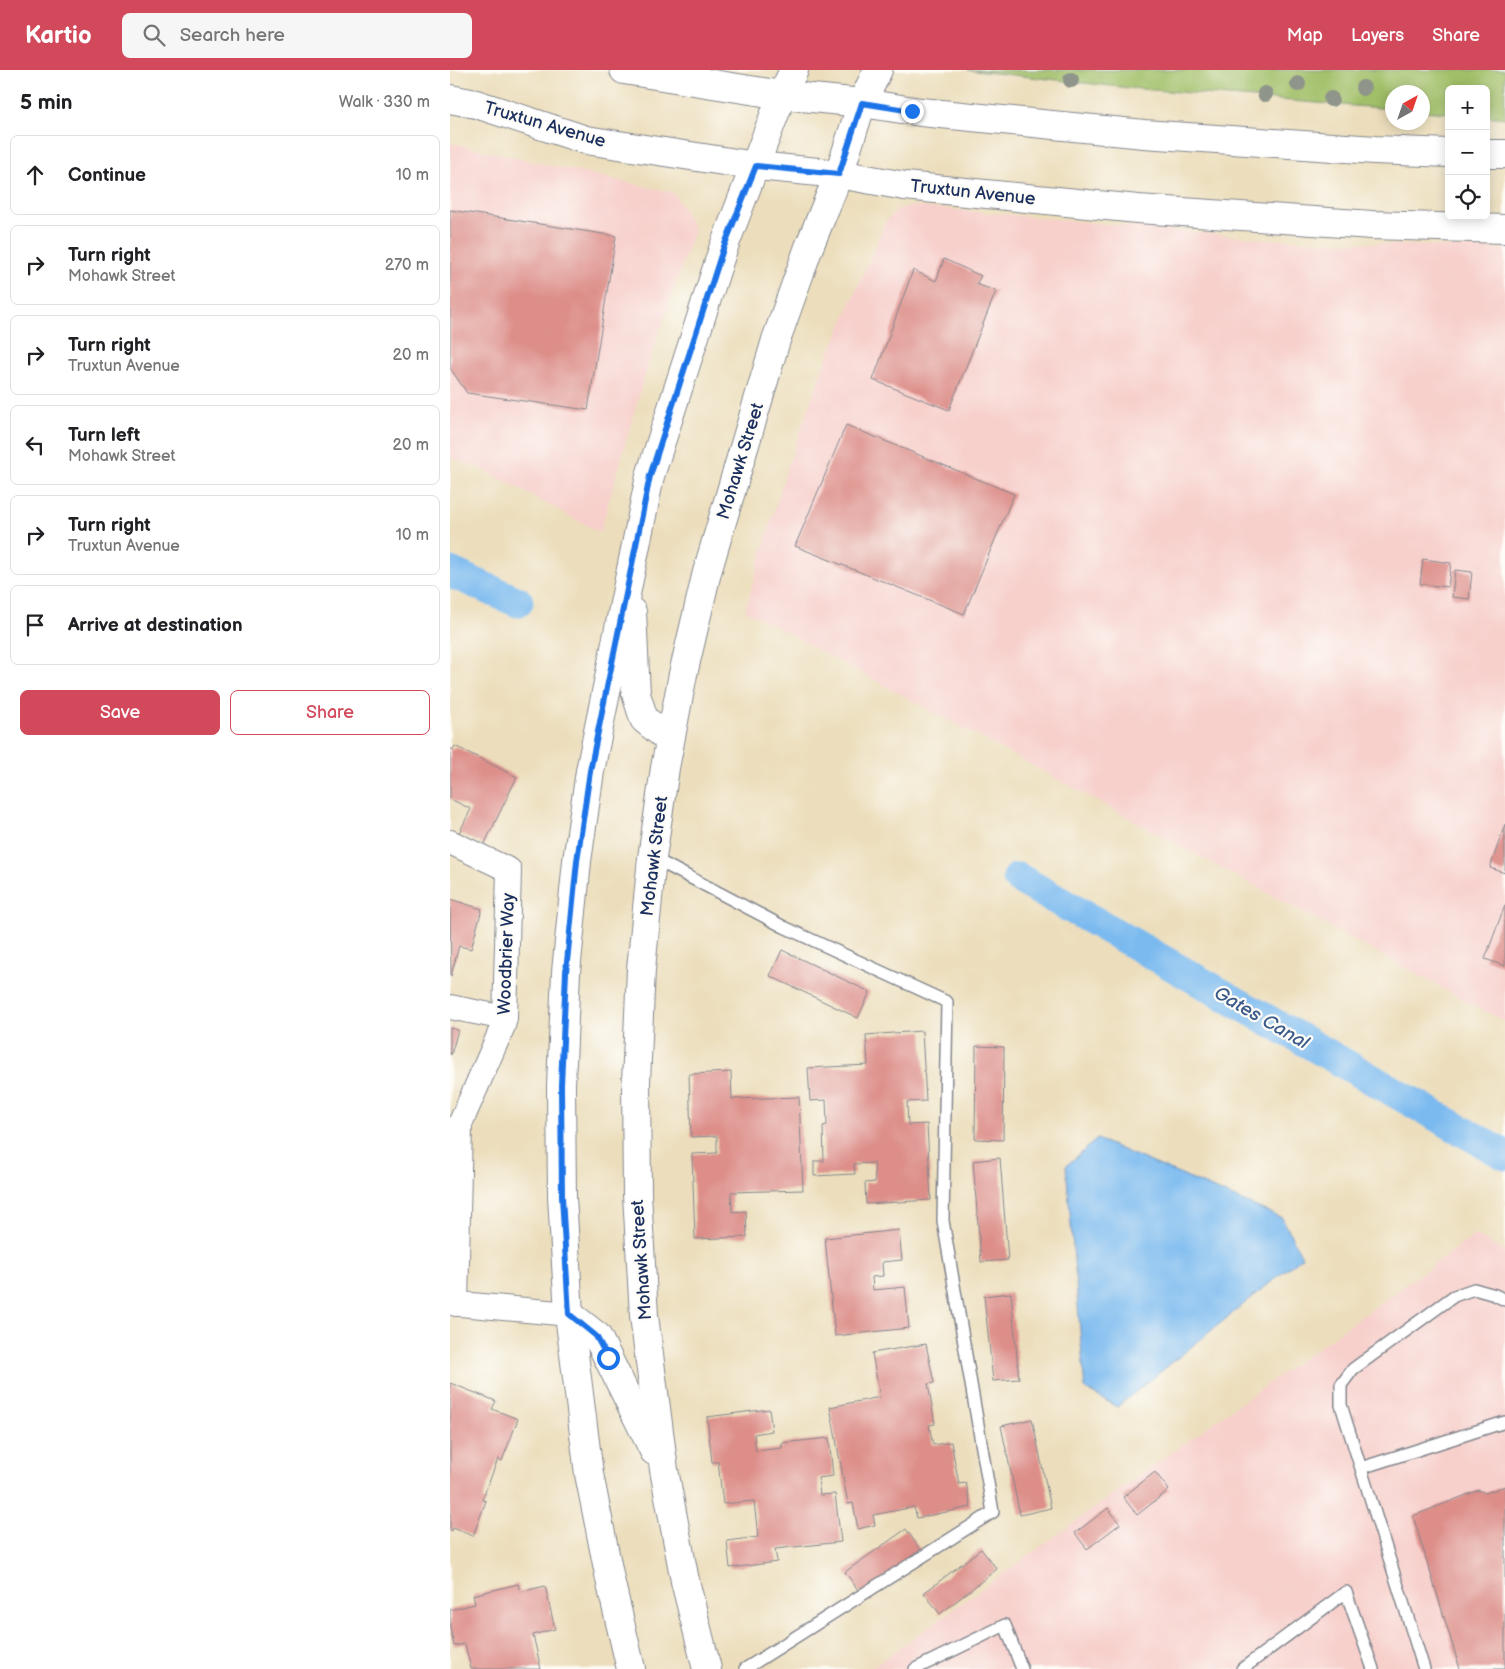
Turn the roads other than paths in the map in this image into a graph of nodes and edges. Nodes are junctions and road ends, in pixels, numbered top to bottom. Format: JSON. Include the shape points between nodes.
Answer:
{"nodes":[{"id":1,"x":624,"y":70,"type":"edge"},
{"id":2,"x":794,"y":70,"type":"edge"},
{"id":3,"x":878,"y":70,"type":"edge"},
{"id":4,"x":782,"y":95,"type":"junction"},
{"id":5,"x":450,"y":98,"type":"edge"},
{"id":6,"x":862,"y":103,"type":"junction"},
{"id":7,"x":1445,"y":153,"type":"edge"},
{"id":8,"x":1490,"y":154,"type":"edge"},
{"id":9,"x":1505,"y":154,"type":"edge"},
{"id":10,"x":756,"y":166,"type":"junction"},
{"id":11,"x":839,"y":174,"type":"junction"},
{"id":12,"x":1505,"y":229,"type":"edge"},
{"id":13,"x":630,"y":573,"type":"junction"},
{"id":14,"x":670,"y":740,"type":"junction"},
{"id":15,"x":450,"y":842,"type":"edge"},
{"id":16,"x":652,"y":858,"type":"junction"},
{"id":17,"x":450,"y":1007,"type":"edge"},
{"id":18,"x":505,"y":1018,"type":"junction"},
{"id":19,"x":1505,"y":1300,"type":"edge"},
{"id":20,"x":453,"y":1303,"type":"edge"},
{"id":21,"x":569,"y":1314,"type":"junction"},
{"id":22,"x":1505,"y":1422,"type":"edge"},
{"id":23,"x":1361,"y":1468,"type":"junction"},
{"id":24,"x":664,"y":1470,"type":"junction"},
{"id":25,"x":631,"y":1669,"type":"edge"},
{"id":26,"x":707,"y":1669,"type":"edge"},
{"id":27,"x":745,"y":1669,"type":"edge"},
{"id":28,"x":915,"y":1669,"type":"edge"},
{"id":29,"x":1022,"y":1669,"type":"edge"},
{"id":30,"x":1242,"y":1669,"type":"edge"},
{"id":31,"x":1373,"y":1669,"type":"edge"},
{"id":32,"x":1424,"y":1669,"type":"edge"}],
"edges":[{"from":1,"to":4,"type":"main road"},
{"from":2,"to":4,"type":"main road"},
{"from":3,"to":6,"type":"main road","name":"Mohawk Street"},
{"from":4,"to":6,"type":"main road"},
{"from":4,"to":10,"type":"main road"},
{"from":5,"to":10,"type":"main road","name":"Truxtun Avenue","via":[[586,140]]},
{"from":6,"to":7,"type":"main road","via":[[1144,134]]},
{"from":6,"to":11,"type":"main road","name":"Mohawk Street"},
{"from":8,"to":9,"type":"main road"},
{"from":10,"to":11,"type":"main road","name":"Truxtun Avenue"},
{"from":10,"to":13,"type":"main road","via":[[723,249],[650,476]]},
{"from":11,"to":12,"type":"main road","name":"Truxtun Avenue","via":[[905,186],[1138,209],[1372,225]]},
{"from":11,"to":14,"type":"main road","name":"Mohawk Street","via":[[776,340],[707,572]]},
{"from":13,"to":14,"type":"main road","via":[[636,694],[644,719]]},
{"from":13,"to":21,"type":"main road","via":[[590,771],[566,972],[561,1085],[562,1188]]},
{"from":14,"to":16,"type":"main road","name":"Mohawk Street"},
{"from":15,"to":18,"type":"street","name":"Woodbrier Way","via":[[509,870]]},
{"from":16,"to":24,"type":"main road","name":"Mohawk Street","via":[[640,988],[636,1194],[644,1316]]},
{"from":16,"to":27,"type":"lane","via":[[784,926],[947,1002],[943,1221],[993,1512]]},
{"from":17,"to":18,"type":"street"},
{"from":18,"to":20,"type":"street","name":"Woodbrier Way","via":[[460,1124]]},
{"from":19,"to":23,"type":"lane","via":[[1474,1288],[1454,1296],[1353,1369],[1341,1385],[1341,1404]]},
{"from":20,"to":21,"type":"street"},
{"from":21,"to":24,"type":"main road","via":[[596,1336]]},
{"from":21,"to":25,"type":"main road","via":[[589,1474]]},
{"from":22,"to":23,"type":"lane"},
{"from":23,"to":32,"type":"lane"},
{"from":24,"to":26,"type":"main road","name":"Mohawk Street","via":[[685,1581]]},
{"from":28,"to":29,"type":"lane","via":[[1005,1625]]},
{"from":30,"to":31,"type":"lane","via":[[1346,1592]]}]}
